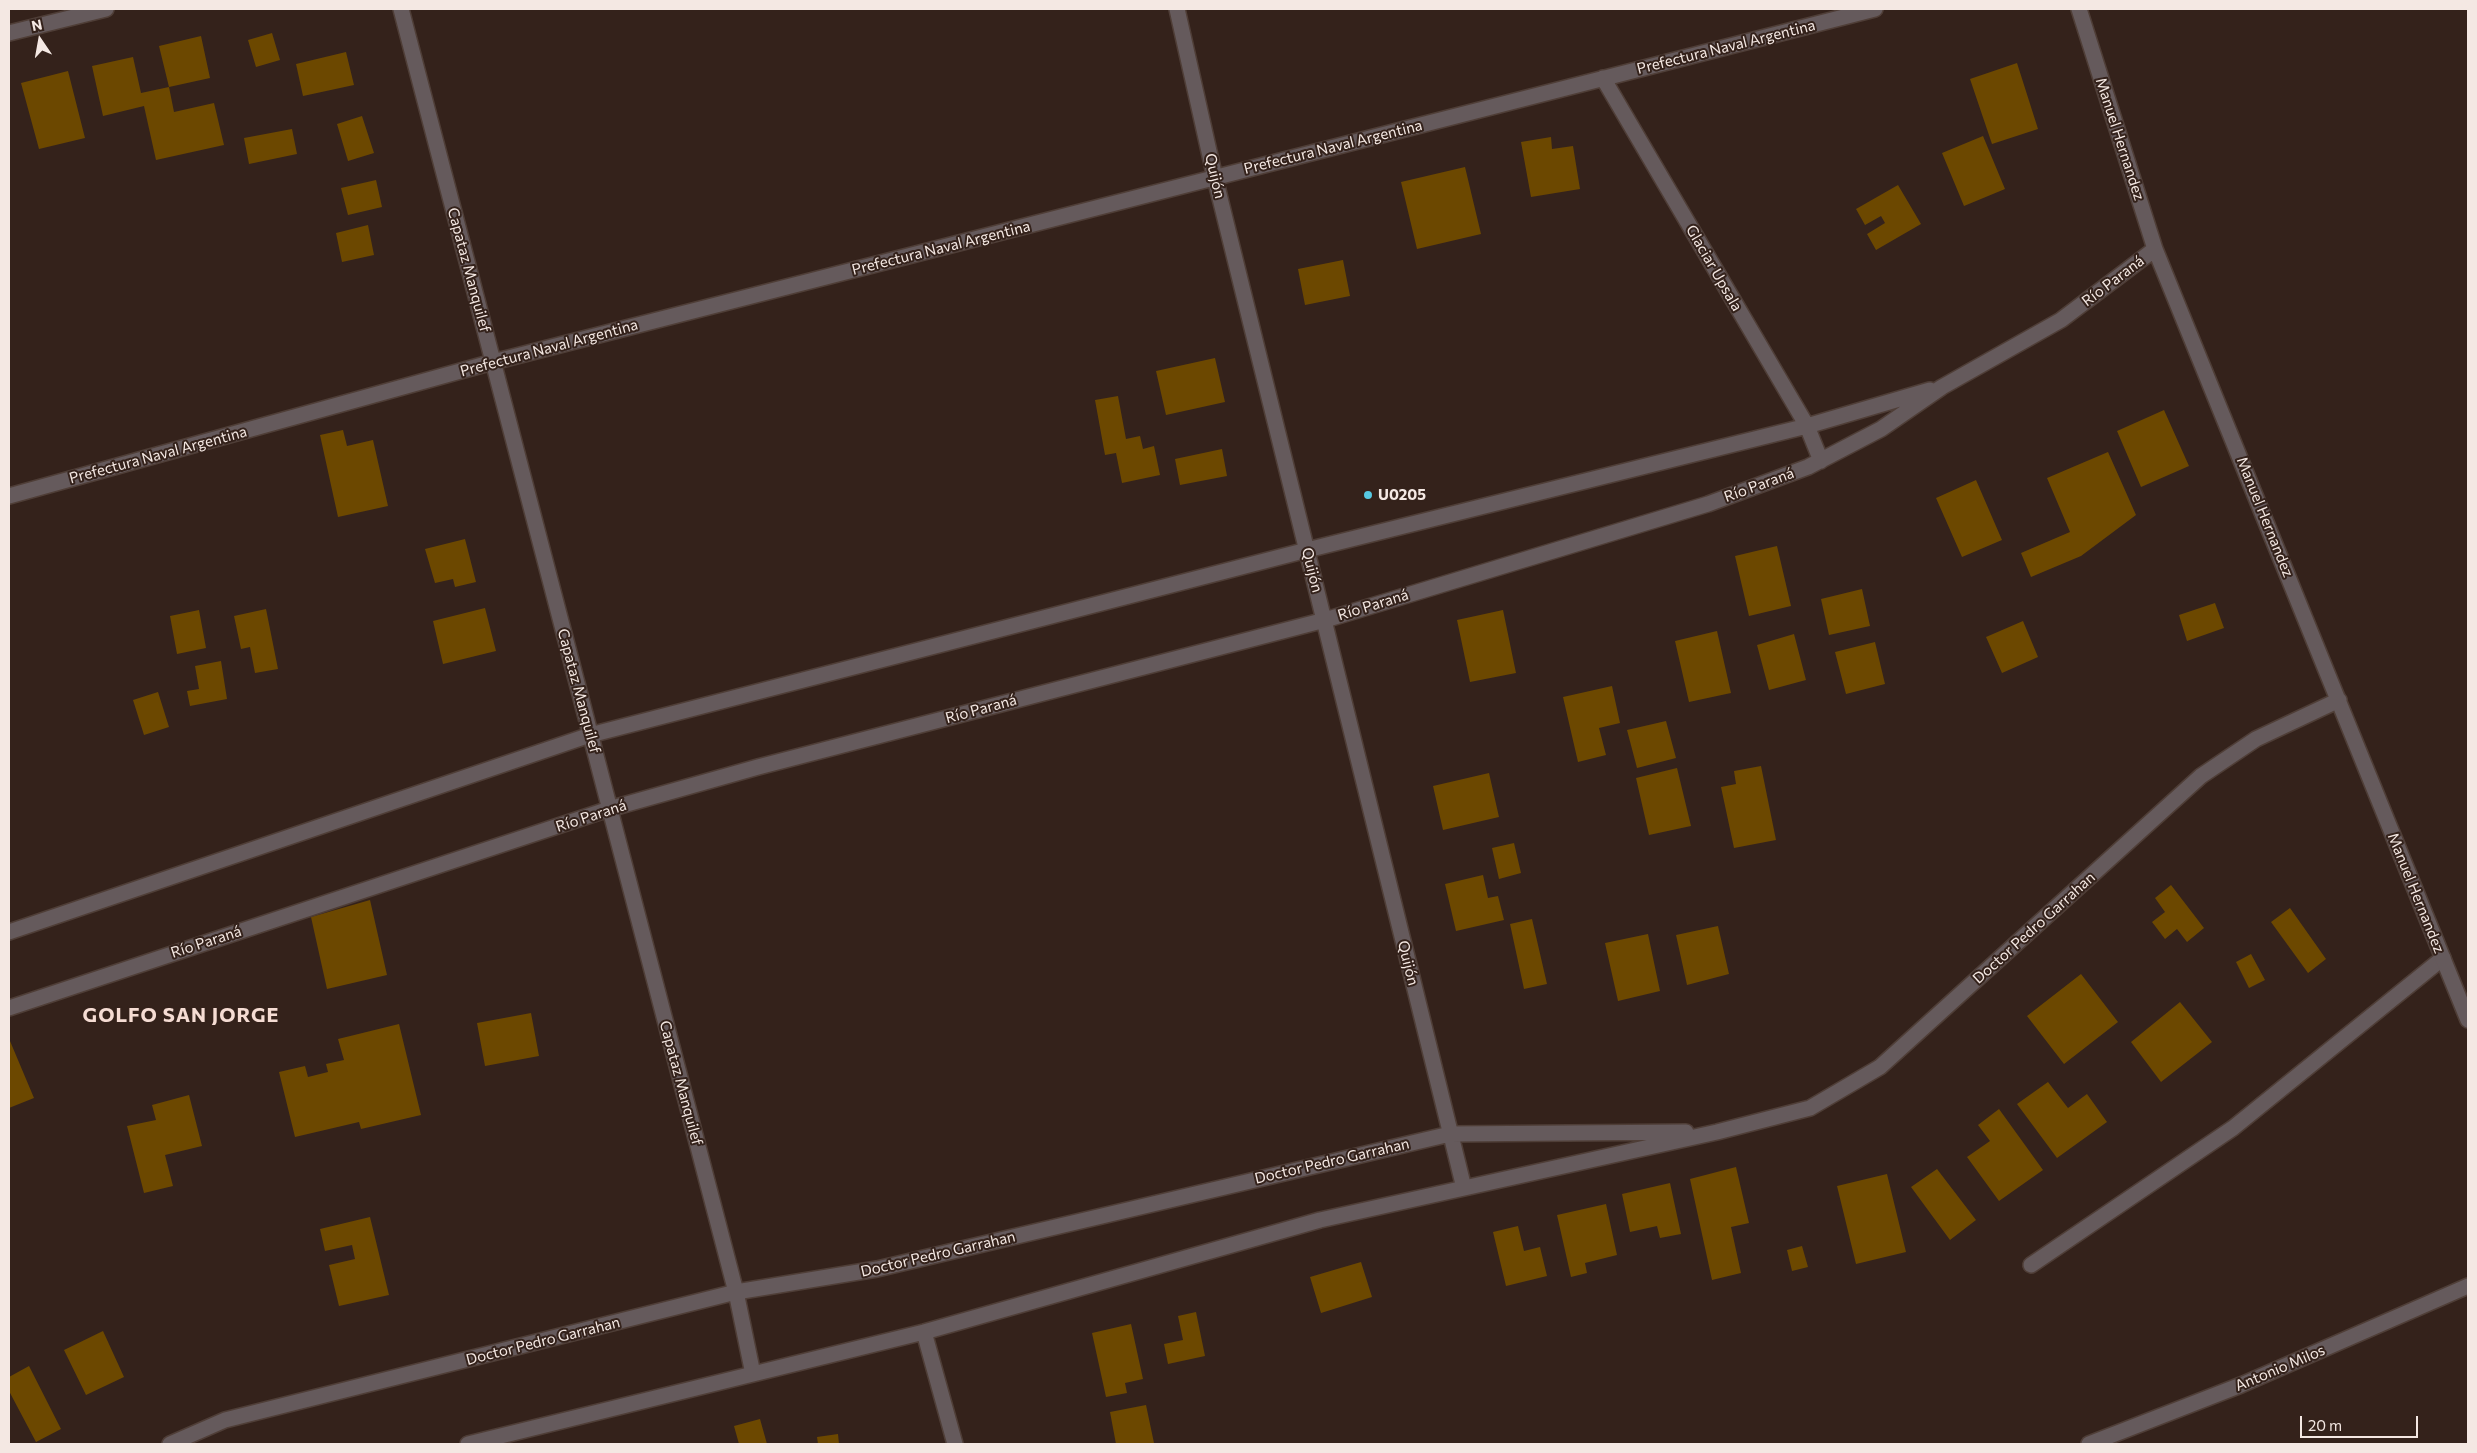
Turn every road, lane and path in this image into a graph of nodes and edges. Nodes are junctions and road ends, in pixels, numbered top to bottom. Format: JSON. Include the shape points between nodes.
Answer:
{"nodes":[{"id":1,"x":106,"y":9,"type":"edge"},
{"id":2,"x":401,"y":9,"type":"edge"},
{"id":3,"x":1177,"y":9,"type":"edge"},
{"id":4,"x":1875,"y":9,"type":"edge"},
{"id":5,"x":2079,"y":9,"type":"edge"},
{"id":6,"x":9,"y":30,"type":"edge"},
{"id":7,"x":1603,"y":78,"type":"junction"},
{"id":8,"x":1216,"y":178,"type":"junction"},
{"id":9,"x":2155,"y":249,"type":"junction"},
{"id":10,"x":494,"y":362,"type":"junction"},
{"id":11,"x":1942,"y":387,"type":"junction"},
{"id":12,"x":1807,"y":426,"type":"junction"},
{"id":13,"x":1820,"y":461,"type":"junction"},
{"id":14,"x":9,"y":496,"type":"edge"},
{"id":15,"x":1307,"y":550,"type":"junction"},
{"id":16,"x":1325,"y":620,"type":"junction"},
{"id":17,"x":2339,"y":700,"type":"junction"},
{"id":18,"x":590,"y":735,"type":"junction"},
{"id":19,"x":609,"y":809,"type":"junction"},
{"id":20,"x":9,"y":932,"type":"edge"},
{"id":21,"x":2443,"y":958,"type":"junction"},
{"id":22,"x":9,"y":1008,"type":"edge"},
{"id":23,"x":2468,"y":1020,"type":"edge"},
{"id":24,"x":1717,"y":1132,"type":"junction"},
{"id":25,"x":1450,"y":1134,"type":"junction"},
{"id":26,"x":1464,"y":1188,"type":"junction"},
{"id":27,"x":2031,"y":1264,"type":"dead end"},
{"id":28,"x":2468,"y":1286,"type":"edge"},
{"id":29,"x":736,"y":1292,"type":"junction"},
{"id":30,"x":924,"y":1332,"type":"junction"},
{"id":31,"x":753,"y":1374,"type":"junction"},
{"id":32,"x":170,"y":1444,"type":"edge"},
{"id":33,"x":468,"y":1444,"type":"edge"},
{"id":34,"x":955,"y":1444,"type":"edge"},
{"id":35,"x":2090,"y":1444,"type":"edge"}],
"edges":[{"from":1,"to":6,"type":"street"},
{"from":2,"to":10,"type":"street","name":"Capataz Manquilef"},
{"from":3,"to":8,"type":"street","name":"Quijón"},
{"from":4,"to":7,"type":"street","name":"Prefectura Naval Argentina"},
{"from":5,"to":9,"type":"street","name":"Manuel Hernandez"},
{"from":7,"to":8,"type":"street","name":"Prefectura Naval Argentina"},
{"from":7,"to":12,"type":"street","name":"Glaciar Upsala"},
{"from":8,"to":10,"type":"street","name":"Prefectura Naval Argentina"},
{"from":8,"to":15,"type":"street","name":"Quijón"},
{"from":9,"to":11,"type":"street","name":"Río Paraná","via":[[2061,320]]},
{"from":9,"to":17,"type":"street","name":"Manuel Hernandez"},
{"from":10,"to":14,"type":"street","name":"Prefectura Naval Argentina"},
{"from":10,"to":18,"type":"street","name":"Capataz Manquilef"},
{"from":11,"to":12,"type":"street","name":"Río Paraná"},
{"from":11,"to":13,"type":"street","name":"Río Paraná","via":[[1881,429]]},
{"from":12,"to":13,"type":"street","name":"Glaciar Upsala"},
{"from":12,"to":15,"type":"street","name":"Río Paraná"},
{"from":13,"to":16,"type":"street","name":"Río Paraná","via":[[1708,504]]},
{"from":15,"to":16,"type":"street","name":"Quijón"},
{"from":15,"to":18,"type":"street","name":"Río Paraná"},
{"from":16,"to":19,"type":"street","name":"Río Paraná","via":[[758,767]]},
{"from":16,"to":25,"type":"street","name":"Quijón"},
{"from":17,"to":21,"type":"street","name":"Manuel Hernandez"},
{"from":17,"to":24,"type":"street","name":"Doctor Pedro Garrahan","via":[[2256,738],[2201,776],[1880,1067],[1810,1108]]},
{"from":18,"to":19,"type":"street","name":"Capataz Manquilef"},
{"from":18,"to":20,"type":"street","name":"Río Paraná"},
{"from":19,"to":22,"type":"street","name":"Río Paraná"},
{"from":19,"to":29,"type":"street","name":"Capataz Manquilef"},
{"from":21,"to":23,"type":"street","name":"Manuel Hernandez"},
{"from":21,"to":27,"type":"street","via":[[2233,1128]]},
{"from":24,"to":25,"type":"street","name":"Doctor Pedro Garrahan"},
{"from":24,"to":26,"type":"street","name":"Doctor Pedro Garrahan"},
{"from":25,"to":26,"type":"street","name":"Quijón"},
{"from":25,"to":29,"type":"street","name":"Doctor Pedro Garrahan","via":[[877,1269]]},
{"from":26,"to":30,"type":"street","name":"Doctor Pedro Garrahan","via":[[1320,1220]]},
{"from":28,"to":35,"type":"street","name":"Antonio Milos","via":[[2241,1385]]},
{"from":29,"to":31,"type":"street","name":"Capataz Manquilef"},
{"from":29,"to":32,"type":"street","name":"Doctor Pedro Garrahan","via":[[225,1420]]},
{"from":30,"to":31,"type":"street","name":"Doctor Pedro Garrahan"},
{"from":30,"to":34,"type":"street"},
{"from":31,"to":33,"type":"street","name":"Doctor Pedro Garrahan"}]}
